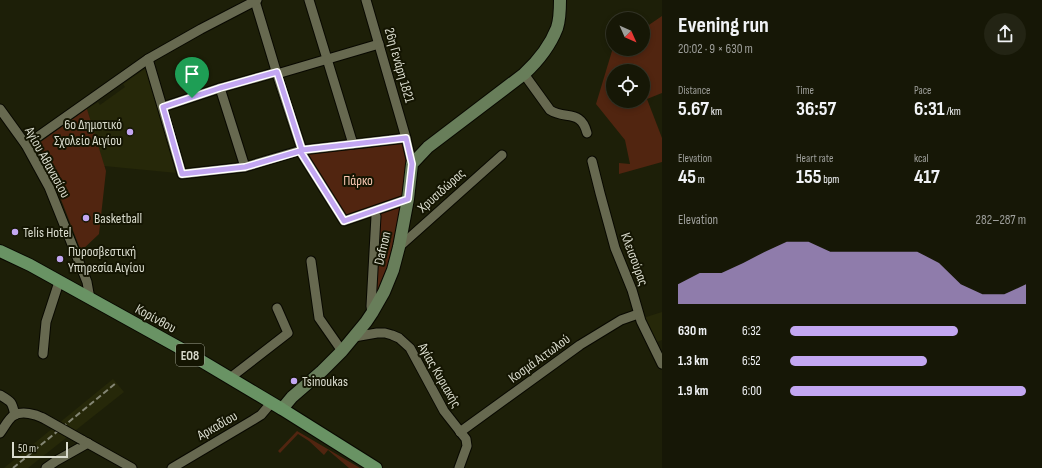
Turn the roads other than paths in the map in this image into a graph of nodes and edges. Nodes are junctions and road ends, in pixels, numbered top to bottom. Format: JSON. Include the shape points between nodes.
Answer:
{"nodes":[{"id":1,"x":256,"y":0,"type":"edge"},
{"id":2,"x":310,"y":0,"type":"edge"},
{"id":3,"x":366,"y":0,"type":"edge"},
{"id":4,"x":560,"y":0,"type":"edge"},
{"id":5,"x":379,"y":44,"type":"junction"},
{"id":6,"x":148,"y":59,"type":"junction"},
{"id":7,"x":327,"y":59,"type":"junction"},
{"id":8,"x":277,"y":73,"type":"junction"},
{"id":9,"x":524,"y":74,"type":"junction"},
{"id":10,"x":220,"y":88,"type":"junction"},
{"id":11,"x":163,"y":107,"type":"junction"},
{"id":12,"x":0,"y":109,"type":"edge"},
{"id":13,"x":587,"y":133,"type":"dead end"},
{"id":14,"x":406,"y":138,"type":"junction"},
{"id":15,"x":353,"y":144,"type":"junction"},
{"id":16,"x":26,"y":145,"type":"junction"},
{"id":17,"x":301,"y":151,"type":"junction"},
{"id":18,"x":502,"y":155,"type":"dead end"},
{"id":19,"x":416,"y":160,"type":"junction"},
{"id":20,"x":592,"y":161,"type":"dead end"},
{"id":21,"x":245,"y":167,"type":"junction"},
{"id":22,"x":408,"y":199,"type":"junction"},
{"id":23,"x":376,"y":216,"type":"dead end"},
{"id":24,"x":399,"y":247,"type":"junction"},
{"id":25,"x":0,"y":251,"type":"edge"},
{"id":26,"x":311,"y":261,"type":"dead end"},
{"id":27,"x":59,"y":282,"type":"junction"},
{"id":28,"x":90,"y":299,"type":"junction"},
{"id":29,"x":278,"y":308,"type":"dead end"},
{"id":30,"x":372,"y":313,"type":"junction"},
{"id":31,"x":638,"y":314,"type":"junction"},
{"id":32,"x":354,"y":337,"type":"junction"},
{"id":33,"x":342,"y":351,"type":"junction"},
{"id":34,"x":43,"y":354,"type":"dead end"},
{"id":35,"x":662,"y":364,"type":"edge"},
{"id":36,"x":230,"y":378,"type":"junction"},
{"id":37,"x":0,"y":395,"type":"edge"},
{"id":38,"x":277,"y":406,"type":"junction"},
{"id":39,"x":15,"y":415,"type":"junction"},
{"id":40,"x":460,"y":432,"type":"junction"},
{"id":41,"x":0,"y":433,"type":"edge"},
{"id":42,"x":85,"y":442,"type":"junction"},
{"id":43,"x":46,"y":468,"type":"edge"},
{"id":44,"x":132,"y":468,"type":"edge"},
{"id":45,"x":172,"y":468,"type":"edge"},
{"id":46,"x":376,"y":468,"type":"edge"},
{"id":47,"x":459,"y":468,"type":"edge"}],
"edges":[{"from":1,"to":6,"type":"street"},
{"from":1,"to":8,"type":"street"},
{"from":2,"to":7,"type":"street"},
{"from":3,"to":5,"type":"street","name":"26η Γενάρη 1821"},
{"from":4,"to":9,"type":"main road","via":[[556,28],[541,55]]},
{"from":5,"to":7,"type":"street"},
{"from":5,"to":14,"type":"street","name":"26η Γενάρη 1821"},
{"from":6,"to":11,"type":"street"},
{"from":6,"to":16,"type":"street"},
{"from":7,"to":8,"type":"street"},
{"from":7,"to":15,"type":"street"},
{"from":8,"to":10,"type":"street"},
{"from":8,"to":17,"type":"street"},
{"from":9,"to":13,"type":"street","via":[[550,110],[579,119]]},
{"from":9,"to":19,"type":"main road","via":[[428,147]]},
{"from":10,"to":11,"type":"street"},
{"from":10,"to":21,"type":"street"},
{"from":11,"to":21,"type":"street","via":[[182,174]]},
{"from":12,"to":16,"type":"street","name":"Αγίου Αθανασίου"},
{"from":14,"to":15,"type":"street"},
{"from":14,"to":19,"type":"street","name":"26η Γενάρη 1821"},
{"from":15,"to":17,"type":"street"},
{"from":16,"to":28,"type":"street","name":"Αγίου Αθανασίου","via":[[49,187],[87,282]]},
{"from":17,"to":21,"type":"street"},
{"from":17,"to":22,"type":"street","via":[[344,221]]},
{"from":18,"to":24,"type":"street","name":"Χρυσιδώρας"},
{"from":19,"to":22,"type":"main road","name":"Dafnon"},
{"from":20,"to":31,"type":"street","name":"Κλεισούρας","via":[[615,248],[632,290]]},
{"from":22,"to":24,"type":"main road","name":"Dafnon"},
{"from":23,"to":30,"type":"street"},
{"from":24,"to":30,"type":"main road","name":"Dafnon","via":[[391,278]]},
{"from":25,"to":27,"type":"main road","name":"Κορίνθου","number":"ΕΟ8"},
{"from":26,"to":33,"type":"street","via":[[319,318]]},
{"from":27,"to":28,"type":"main road","name":"Κορίνθου","number":"ΕΟ8"},
{"from":27,"to":34,"type":"street","via":[[46,322]]},
{"from":28,"to":36,"type":"main road","name":"Κορίνθου","number":"ΕΟ8"},
{"from":29,"to":36,"type":"street","via":[[288,333]]},
{"from":30,"to":32,"type":"main road","name":"Dafnon"},
{"from":31,"to":35,"type":"street","name":"Κλεισούρας"},
{"from":31,"to":40,"type":"street","name":"Κοσμά Αιτωλού","via":[[621,320],[580,345]]},
{"from":32,"to":33,"type":"main road","name":"Dafnon"},
{"from":32,"to":40,"type":"street","name":"Αγίας Κυριακής","via":[[384,333],[405,342],[444,412]]},
{"from":33,"to":38,"type":"main road","name":"Dafnon","via":[[287,402]]},
{"from":36,"to":38,"type":"main road","name":"Κορίνθου","number":"ΕΟ8"},
{"from":37,"to":39,"type":"street","via":[[9,400]]},
{"from":38,"to":45,"type":"street","name":"Αρκαδίου"},
{"from":38,"to":46,"type":"main road","name":"Κορίνθου","number":"ΕΟ8"},
{"from":39,"to":41,"type":"street"},
{"from":39,"to":42,"type":"street","bridge":true,"via":[[35,414]]},
{"from":40,"to":47,"type":"street","name":"Αγίας Κυριακής","via":[[466,439],[467,446]]},
{"from":42,"to":43,"type":"street"},
{"from":42,"to":44,"type":"street"}]}
